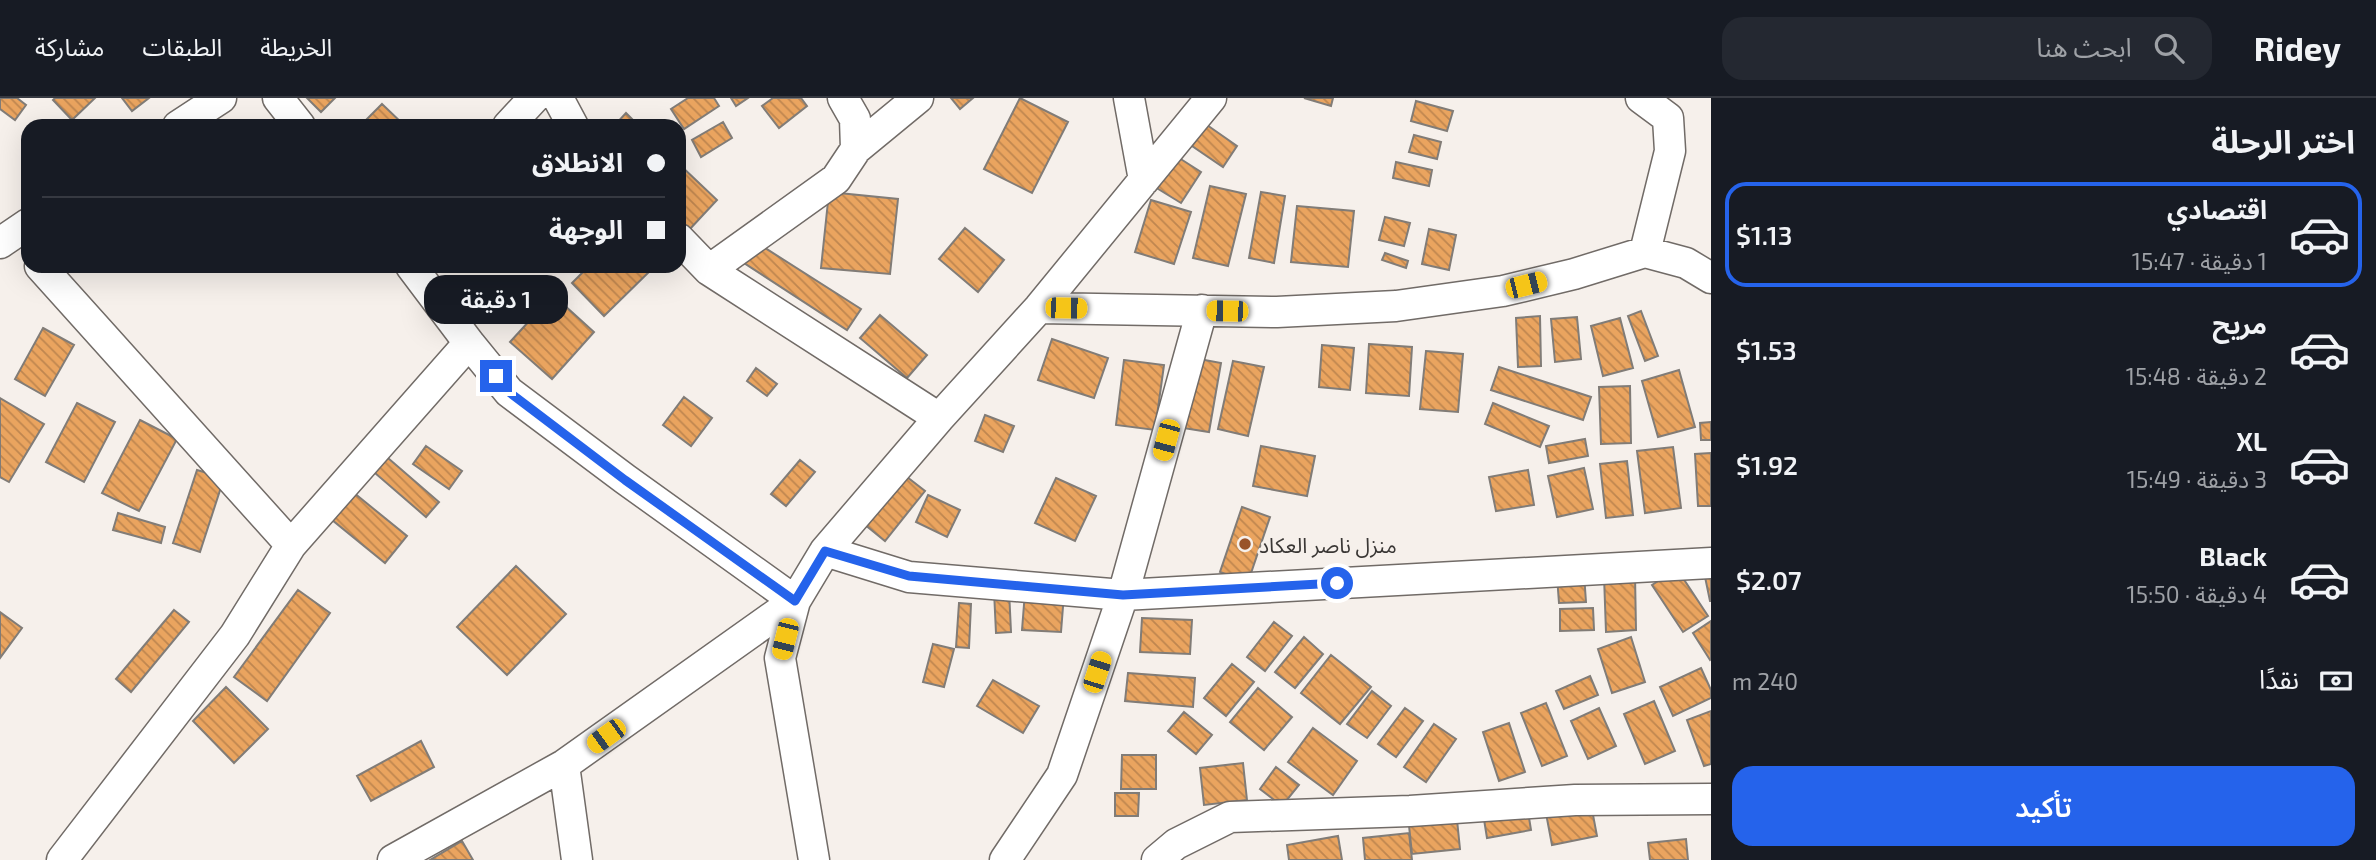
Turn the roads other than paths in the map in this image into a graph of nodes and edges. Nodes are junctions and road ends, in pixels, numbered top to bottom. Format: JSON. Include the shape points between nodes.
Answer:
{"nodes":[{"id":1,"x":221,"y":98,"type":"edge"},
{"id":2,"x":278,"y":98,"type":"edge"},
{"id":3,"x":534,"y":98,"type":"edge"},
{"id":4,"x":558,"y":98,"type":"edge"},
{"id":5,"x":843,"y":98,"type":"edge"},
{"id":6,"x":918,"y":98,"type":"edge"},
{"id":7,"x":1129,"y":98,"type":"edge"},
{"id":8,"x":1211,"y":98,"type":"edge"},
{"id":9,"x":1641,"y":98,"type":"edge"},
{"id":10,"x":189,"y":119,"type":"edge"},
{"id":11,"x":294,"y":119,"type":"edge"},
{"id":12,"x":514,"y":119,"type":"edge"},
{"id":13,"x":569,"y":119,"type":"edge"},
{"id":14,"x":856,"y":149,"type":"junction"},
{"id":15,"x":1144,"y":180,"type":"junction"},
{"id":16,"x":686,"y":246,"type":"edge"},
{"id":17,"x":1645,"y":252,"type":"junction"},
{"id":18,"x":709,"y":270,"type":"junction"},
{"id":19,"x":46,"y":273,"type":"edge"},
{"id":20,"x":416,"y":273,"type":"edge"},
{"id":21,"x":1711,"y":278,"type":"edge"},
{"id":22,"x":1039,"y":308,"type":"junction"},
{"id":23,"x":1202,"y":310,"type":"junction"},
{"id":24,"x":469,"y":343,"type":"junction"},
{"id":25,"x":939,"y":418,"type":"junction"},
{"id":26,"x":291,"y":545,"type":"junction"},
{"id":27,"x":825,"y":551,"type":"junction"},
{"id":28,"x":1711,"y":562,"type":"edge"},
{"id":29,"x":1123,"y":595,"type":"junction"},
{"id":30,"x":795,"y":601,"type":"junction"},
{"id":31,"x":564,"y":765,"type":"junction"},
{"id":32,"x":1711,"y":799,"type":"edge"},
{"id":33,"x":62,"y":860,"type":"edge"},
{"id":34,"x":393,"y":860,"type":"edge"},
{"id":35,"x":577,"y":860,"type":"edge"},
{"id":36,"x":814,"y":860,"type":"edge"},
{"id":37,"x":1005,"y":860,"type":"edge"},
{"id":38,"x":1157,"y":860,"type":"edge"}],
"edges":[{"from":1,"to":10,"type":"street"},
{"from":2,"to":11,"type":"street"},
{"from":3,"to":12,"type":"street"},
{"from":4,"to":13,"type":"street"},
{"from":5,"to":14,"type":"street","via":[[855,118]]},
{"from":6,"to":14,"type":"street"},
{"from":7,"to":15,"type":"street"},
{"from":8,"to":15,"type":"street"},
{"from":9,"to":17,"type":"street","via":[[1668,118],[1670,151]]},
{"from":14,"to":18,"type":"street","via":[[836,179]]},
{"from":15,"to":22,"type":"street"},
{"from":16,"to":18,"type":"street"},
{"from":17,"to":21,"type":"street","via":[[1686,263]]},
{"from":17,"to":23,"type":"street","via":[[1503,291],[1396,306],[1277,312]]},
{"from":18,"to":25,"type":"street"},
{"from":19,"to":26,"type":"street"},
{"from":20,"to":24,"type":"street"},
{"from":22,"to":23,"type":"street"},
{"from":22,"to":25,"type":"street"},
{"from":23,"to":29,"type":"street"},
{"from":24,"to":26,"type":"street"},
{"from":24,"to":30,"type":"street","via":[[509,392]]},
{"from":25,"to":27,"type":"street"},
{"from":26,"to":33,"type":"street","via":[[235,635]]},
{"from":27,"to":29,"type":"street","via":[[909,576]]},
{"from":27,"to":30,"type":"street"},
{"from":28,"to":29,"type":"street"},
{"from":29,"to":37,"type":"street","via":[[1062,775]]},
{"from":30,"to":31,"type":"street"},
{"from":30,"to":36,"type":"street","via":[[780,658]]},
{"from":31,"to":34,"type":"street"},
{"from":31,"to":35,"type":"street"},
{"from":32,"to":38,"type":"street","via":[[1576,800],[1230,817],[1176,844]]}]}
